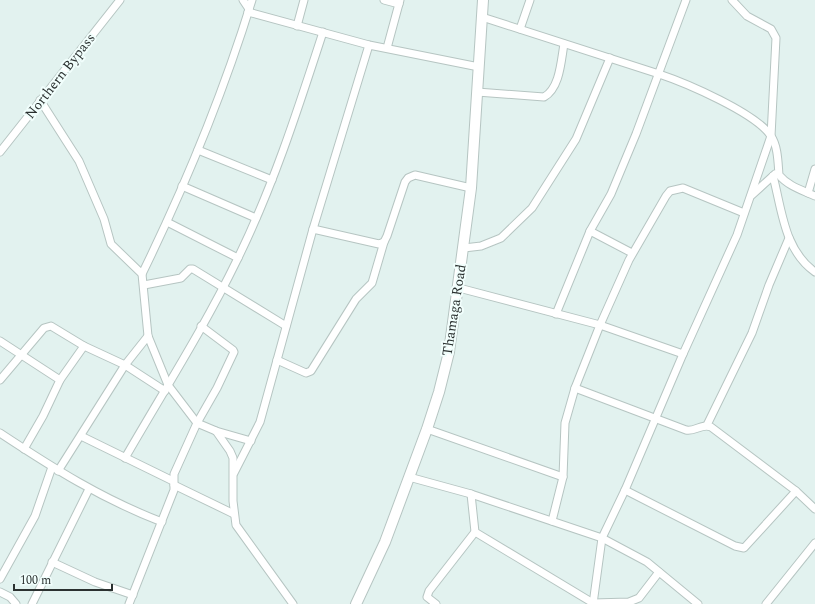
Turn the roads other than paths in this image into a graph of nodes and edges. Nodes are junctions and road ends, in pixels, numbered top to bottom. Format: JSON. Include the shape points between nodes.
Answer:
{"nodes":[{"id":1,"x":120,"y":0,"type":"edge"},
{"id":2,"x":243,"y":0,"type":"edge"},
{"id":3,"x":252,"y":0,"type":"edge"},
{"id":4,"x":304,"y":0,"type":"edge"},
{"id":5,"x":384,"y":0,"type":"edge"},
{"id":6,"x":530,"y":0,"type":"edge"},
{"id":7,"x":686,"y":0,"type":"edge"},
{"id":8,"x":732,"y":0,"type":"edge"},
{"id":9,"x":399,"y":2,"type":"edge"},
{"id":10,"x":482,"y":6,"type":"edge"},
{"id":11,"x":249,"y":10,"type":"junction"},
{"id":12,"x":297,"y":26,"type":"junction"},
{"id":13,"x":520,"y":29,"type":"junction"},
{"id":14,"x":323,"y":32,"type":"junction"},
{"id":15,"x":564,"y":44,"type":"junction"},
{"id":16,"x":369,"y":45,"type":"junction"},
{"id":17,"x":387,"y":48,"type":"junction"},
{"id":18,"x":610,"y":58,"type":"junction"},
{"id":19,"x":479,"y":67,"type":"junction"},
{"id":20,"x":659,"y":74,"type":"junction"},
{"id":21,"x":477,"y":92,"type":"junction"},
{"id":22,"x":40,"y":100,"type":"junction"},
{"id":23,"x":771,"y":136,"type":"junction"},
{"id":24,"x":198,"y":150,"type":"junction"},
{"id":25,"x":0,"y":152,"type":"edge"},
{"id":26,"x":815,"y":169,"type":"edge"},
{"id":27,"x":776,"y":173,"type":"junction"},
{"id":28,"x":272,"y":180,"type":"junction"},
{"id":29,"x":182,"y":186,"type":"junction"},
{"id":30,"x":471,"y":188,"type":"junction"},
{"id":31,"x":751,"y":195,"type":"junction"},
{"id":32,"x":812,"y":195,"type":"edge"},
{"id":33,"x":744,"y":213,"type":"junction"},
{"id":34,"x":256,"y":218,"type":"junction"},
{"id":35,"x":167,"y":222,"type":"junction"},
{"id":36,"x":313,"y":229,"type":"junction"},
{"id":37,"x":590,"y":231,"type":"junction"},
{"id":38,"x":789,"y":238,"type":"junction"},
{"id":39,"x":384,"y":242,"type":"junction"},
{"id":40,"x":464,"y":248,"type":"junction"},
{"id":41,"x":632,"y":253,"type":"junction"},
{"id":42,"x":238,"y":258,"type":"junction"},
{"id":43,"x":815,"y":272,"type":"edge"},
{"id":44,"x":142,"y":274,"type":"junction"},
{"id":45,"x":144,"y":285,"type":"junction"},
{"id":46,"x":223,"y":287,"type":"junction"},
{"id":47,"x":459,"y":288,"type":"junction"},
{"id":48,"x":556,"y":314,"type":"junction"},
{"id":49,"x":600,"y":324,"type":"junction"},
{"id":50,"x":201,"y":326,"type":"junction"},
{"id":51,"x":286,"y":326,"type":"junction"},
{"id":52,"x":148,"y":336,"type":"junction"},
{"id":53,"x":0,"y":341,"type":"edge"},
{"id":54,"x":84,"y":346,"type":"junction"},
{"id":55,"x":683,"y":354,"type":"junction"},
{"id":56,"x":20,"y":356,"type":"junction"},
{"id":57,"x":277,"y":360,"type":"junction"},
{"id":58,"x":125,"y":365,"type":"junction"},
{"id":59,"x":0,"y":380,"type":"edge"},
{"id":60,"x":60,"y":380,"type":"junction"},
{"id":61,"x":166,"y":388,"type":"junction"},
{"id":62,"x":575,"y":388,"type":"junction"},
{"id":63,"x":656,"y":418,"type":"junction"},
{"id":64,"x":197,"y":423,"type":"junction"},
{"id":65,"x":707,"y":425,"type":"junction"},
{"id":66,"x":427,"y":429,"type":"junction"},
{"id":67,"x":216,"y":431,"type":"junction"},
{"id":68,"x":0,"y":433,"type":"edge"},
{"id":69,"x":81,"y":436,"type":"junction"},
{"id":70,"x":251,"y":441,"type":"junction"},
{"id":71,"x":24,"y":449,"type":"junction"},
{"id":72,"x":125,"y":458,"type":"junction"},
{"id":73,"x":55,"y":469,"type":"junction"},
{"id":74,"x":233,"y":475,"type":"junction"},
{"id":75,"x":409,"y":477,"type":"junction"},
{"id":76,"x":563,"y":477,"type":"junction"},
{"id":77,"x":174,"y":483,"type":"junction"},
{"id":78,"x":89,"y":488,"type":"junction"},
{"id":79,"x":625,"y":490,"type":"junction"},
{"id":80,"x":796,"y":491,"type":"junction"},
{"id":81,"x":471,"y":494,"type":"junction"},
{"id":82,"x":815,"y":508,"type":"edge"},
{"id":83,"x":234,"y":514,"type":"junction"},
{"id":84,"x":552,"y":521,"type":"junction"},
{"id":85,"x":162,"y":522,"type":"junction"},
{"id":86,"x":475,"y":532,"type":"junction"},
{"id":87,"x":602,"y":538,"type":"junction"},
{"id":88,"x":815,"y":543,"type":"edge"},
{"id":89,"x":52,"y":562,"type":"junction"},
{"id":90,"x":660,"y":572,"type":"junction"},
{"id":91,"x":0,"y":579,"type":"edge"},
{"id":92,"x":0,"y":592,"type":"edge"},
{"id":93,"x":133,"y":596,"type":"junction"},
{"id":94,"x":639,"y":601,"type":"edge"},
{"id":95,"x":289,"y":602,"type":"edge"},
{"id":96,"x":695,"y":603,"type":"edge"},
{"id":97,"x":16,"y":604,"type":"edge"},
{"id":98,"x":32,"y":604,"type":"edge"},
{"id":99,"x":129,"y":604,"type":"edge"},
{"id":100,"x":356,"y":604,"type":"edge"},
{"id":101,"x":436,"y":604,"type":"edge"},
{"id":102,"x":593,"y":604,"type":"edge"},
{"id":103,"x":766,"y":604,"type":"edge"}],
"edges":[{"from":1,"to":22,"type":"street","name":"Northern Bypass"},
{"from":2,"to":11,"type":"street"},
{"from":3,"to":11,"type":"street"},
{"from":4,"to":12,"type":"street"},
{"from":5,"to":9,"type":"street"},
{"from":6,"to":13,"type":"street"},
{"from":7,"to":20,"type":"street"},
{"from":8,"to":23,"type":"street","via":[[746,16],[771,29],[776,38]]},
{"from":9,"to":17,"type":"street"},
{"from":10,"to":13,"type":"street"},
{"from":10,"to":19,"type":"main road","name":"Thamaga Road"},
{"from":11,"to":12,"type":"street"},
{"from":11,"to":24,"type":"street"},
{"from":12,"to":14,"type":"street"},
{"from":13,"to":15,"type":"street"},
{"from":14,"to":16,"type":"street"},
{"from":14,"to":28,"type":"street"},
{"from":15,"to":18,"type":"street"},
{"from":15,"to":21,"type":"street","via":[[556,84],[552,92],[544,97]]},
{"from":16,"to":17,"type":"street"},
{"from":16,"to":36,"type":"street"},
{"from":17,"to":19,"type":"street"},
{"from":18,"to":20,"type":"street"},
{"from":18,"to":40,"type":"street","via":[[576,139],[532,208],[501,238],[482,246]]},
{"from":19,"to":21,"type":"main road","name":"Thamaga Road"},
{"from":20,"to":23,"type":"street","via":[[724,102],[765,129]]},
{"from":20,"to":37,"type":"street","via":[[611,194]]},
{"from":21,"to":30,"type":"main road","name":"Thamaga Road"},
{"from":22,"to":25,"type":"street","name":"Northern Bypass"},
{"from":22,"to":44,"type":"street","via":[[79,161],[104,219],[111,244]]},
{"from":23,"to":27,"type":"street","via":[[775,146]]},
{"from":23,"to":31,"type":"street"},
{"from":24,"to":28,"type":"street"},
{"from":24,"to":29,"type":"street"},
{"from":26,"to":32,"type":"street"},
{"from":27,"to":31,"type":"street"},
{"from":27,"to":32,"type":"street","via":[[786,182]]},
{"from":27,"to":38,"type":"street"},
{"from":28,"to":34,"type":"street"},
{"from":29,"to":34,"type":"street"},
{"from":29,"to":35,"type":"street"},
{"from":30,"to":39,"type":"street","via":[[411,176],[405,182]]},
{"from":30,"to":40,"type":"main road","name":"Thamaga Road"},
{"from":31,"to":33,"type":"street"},
{"from":33,"to":41,"type":"street","via":[[683,188],[677,189],[666,196]]},
{"from":33,"to":55,"type":"street","via":[[737,235]]},
{"from":34,"to":42,"type":"street"},
{"from":35,"to":42,"type":"street"},
{"from":35,"to":44,"type":"street"},
{"from":36,"to":39,"type":"street","via":[[375,244]]},
{"from":36,"to":51,"type":"street"},
{"from":37,"to":41,"type":"street"},
{"from":37,"to":48,"type":"street"},
{"from":38,"to":43,"type":"street","via":[[807,266]]},
{"from":38,"to":65,"type":"street","via":[[752,333]]},
{"from":39,"to":57,"type":"street","via":[[372,283],[356,299],[311,371],[306,373]]},
{"from":40,"to":47,"type":"main road","name":"Thamaga Road"},
{"from":41,"to":49,"type":"street"},
{"from":42,"to":46,"type":"street"},
{"from":44,"to":45,"type":"street"},
{"from":45,"to":46,"type":"street","via":[[181,278],[192,269]]},
{"from":45,"to":52,"type":"street"},
{"from":46,"to":50,"type":"street"},
{"from":46,"to":51,"type":"street"},
{"from":47,"to":48,"type":"street"},
{"from":47,"to":66,"type":"main road","name":"Thamaga Road","via":[[449,352]]},
{"from":48,"to":49,"type":"street"},
{"from":49,"to":55,"type":"street"},
{"from":49,"to":62,"type":"street"},
{"from":50,"to":61,"type":"street"},
{"from":50,"to":64,"type":"street","via":[[234,352]]},
{"from":51,"to":57,"type":"street"},
{"from":52,"to":58,"type":"street"},
{"from":52,"to":61,"type":"street"},
{"from":53,"to":56,"type":"street"},
{"from":54,"to":56,"type":"street","via":[[55,328],[47,326]]},
{"from":54,"to":58,"type":"street"},
{"from":54,"to":60,"type":"street"},
{"from":55,"to":63,"type":"street"},
{"from":56,"to":59,"type":"street"},
{"from":56,"to":60,"type":"street"},
{"from":57,"to":70,"type":"street","via":[[260,422]]},
{"from":58,"to":61,"type":"street"},
{"from":58,"to":69,"type":"street"},
{"from":60,"to":71,"type":"street"},
{"from":61,"to":64,"type":"street"},
{"from":61,"to":72,"type":"street"},
{"from":62,"to":63,"type":"street"},
{"from":62,"to":76,"type":"street","via":[[565,423]]},
{"from":63,"to":65,"type":"street","via":[[691,431]]},
{"from":63,"to":79,"type":"street"},
{"from":64,"to":67,"type":"street"},
{"from":64,"to":77,"type":"street","via":[[174,474]]},
{"from":65,"to":80,"type":"street"},
{"from":66,"to":75,"type":"main road","name":"Thamaga Road"},
{"from":66,"to":76,"type":"street"},
{"from":67,"to":70,"type":"street"},
{"from":67,"to":74,"type":"street","via":[[233,458]]},
{"from":68,"to":71,"type":"street"},
{"from":69,"to":72,"type":"street"},
{"from":69,"to":73,"type":"street"},
{"from":70,"to":74,"type":"street"},
{"from":71,"to":73,"type":"street"},
{"from":72,"to":77,"type":"street"},
{"from":73,"to":78,"type":"street"},
{"from":73,"to":91,"type":"street","via":[[38,509]]},
{"from":74,"to":83,"type":"street"},
{"from":75,"to":81,"type":"street"},
{"from":75,"to":100,"type":"main road","name":"Thamaga Road","via":[[385,542]]},
{"from":76,"to":84,"type":"street"},
{"from":77,"to":83,"type":"street"},
{"from":77,"to":85,"type":"street","via":[[174,490]]},
{"from":78,"to":85,"type":"street","via":[[128,509]]},
{"from":78,"to":89,"type":"street"},
{"from":79,"to":80,"type":"street","via":[[735,546],[744,548]]},
{"from":79,"to":87,"type":"street"},
{"from":80,"to":82,"type":"street"},
{"from":81,"to":84,"type":"street"},
{"from":81,"to":86,"type":"street"},
{"from":83,"to":95,"type":"street","via":[[236,525]]},
{"from":84,"to":87,"type":"street"},
{"from":85,"to":93,"type":"street"},
{"from":86,"to":101,"type":"street","via":[[428,591],[427,597]]},
{"from":86,"to":102,"type":"street"},
{"from":87,"to":90,"type":"street","via":[[647,562]]},
{"from":87,"to":102,"type":"street"},
{"from":88,"to":103,"type":"street"},
{"from":89,"to":93,"type":"street"},
{"from":89,"to":98,"type":"street"},
{"from":90,"to":94,"type":"street"},
{"from":90,"to":96,"type":"street"},
{"from":92,"to":97,"type":"street"},
{"from":93,"to":99,"type":"street"},
{"from":94,"to":102,"type":"street"}]}
